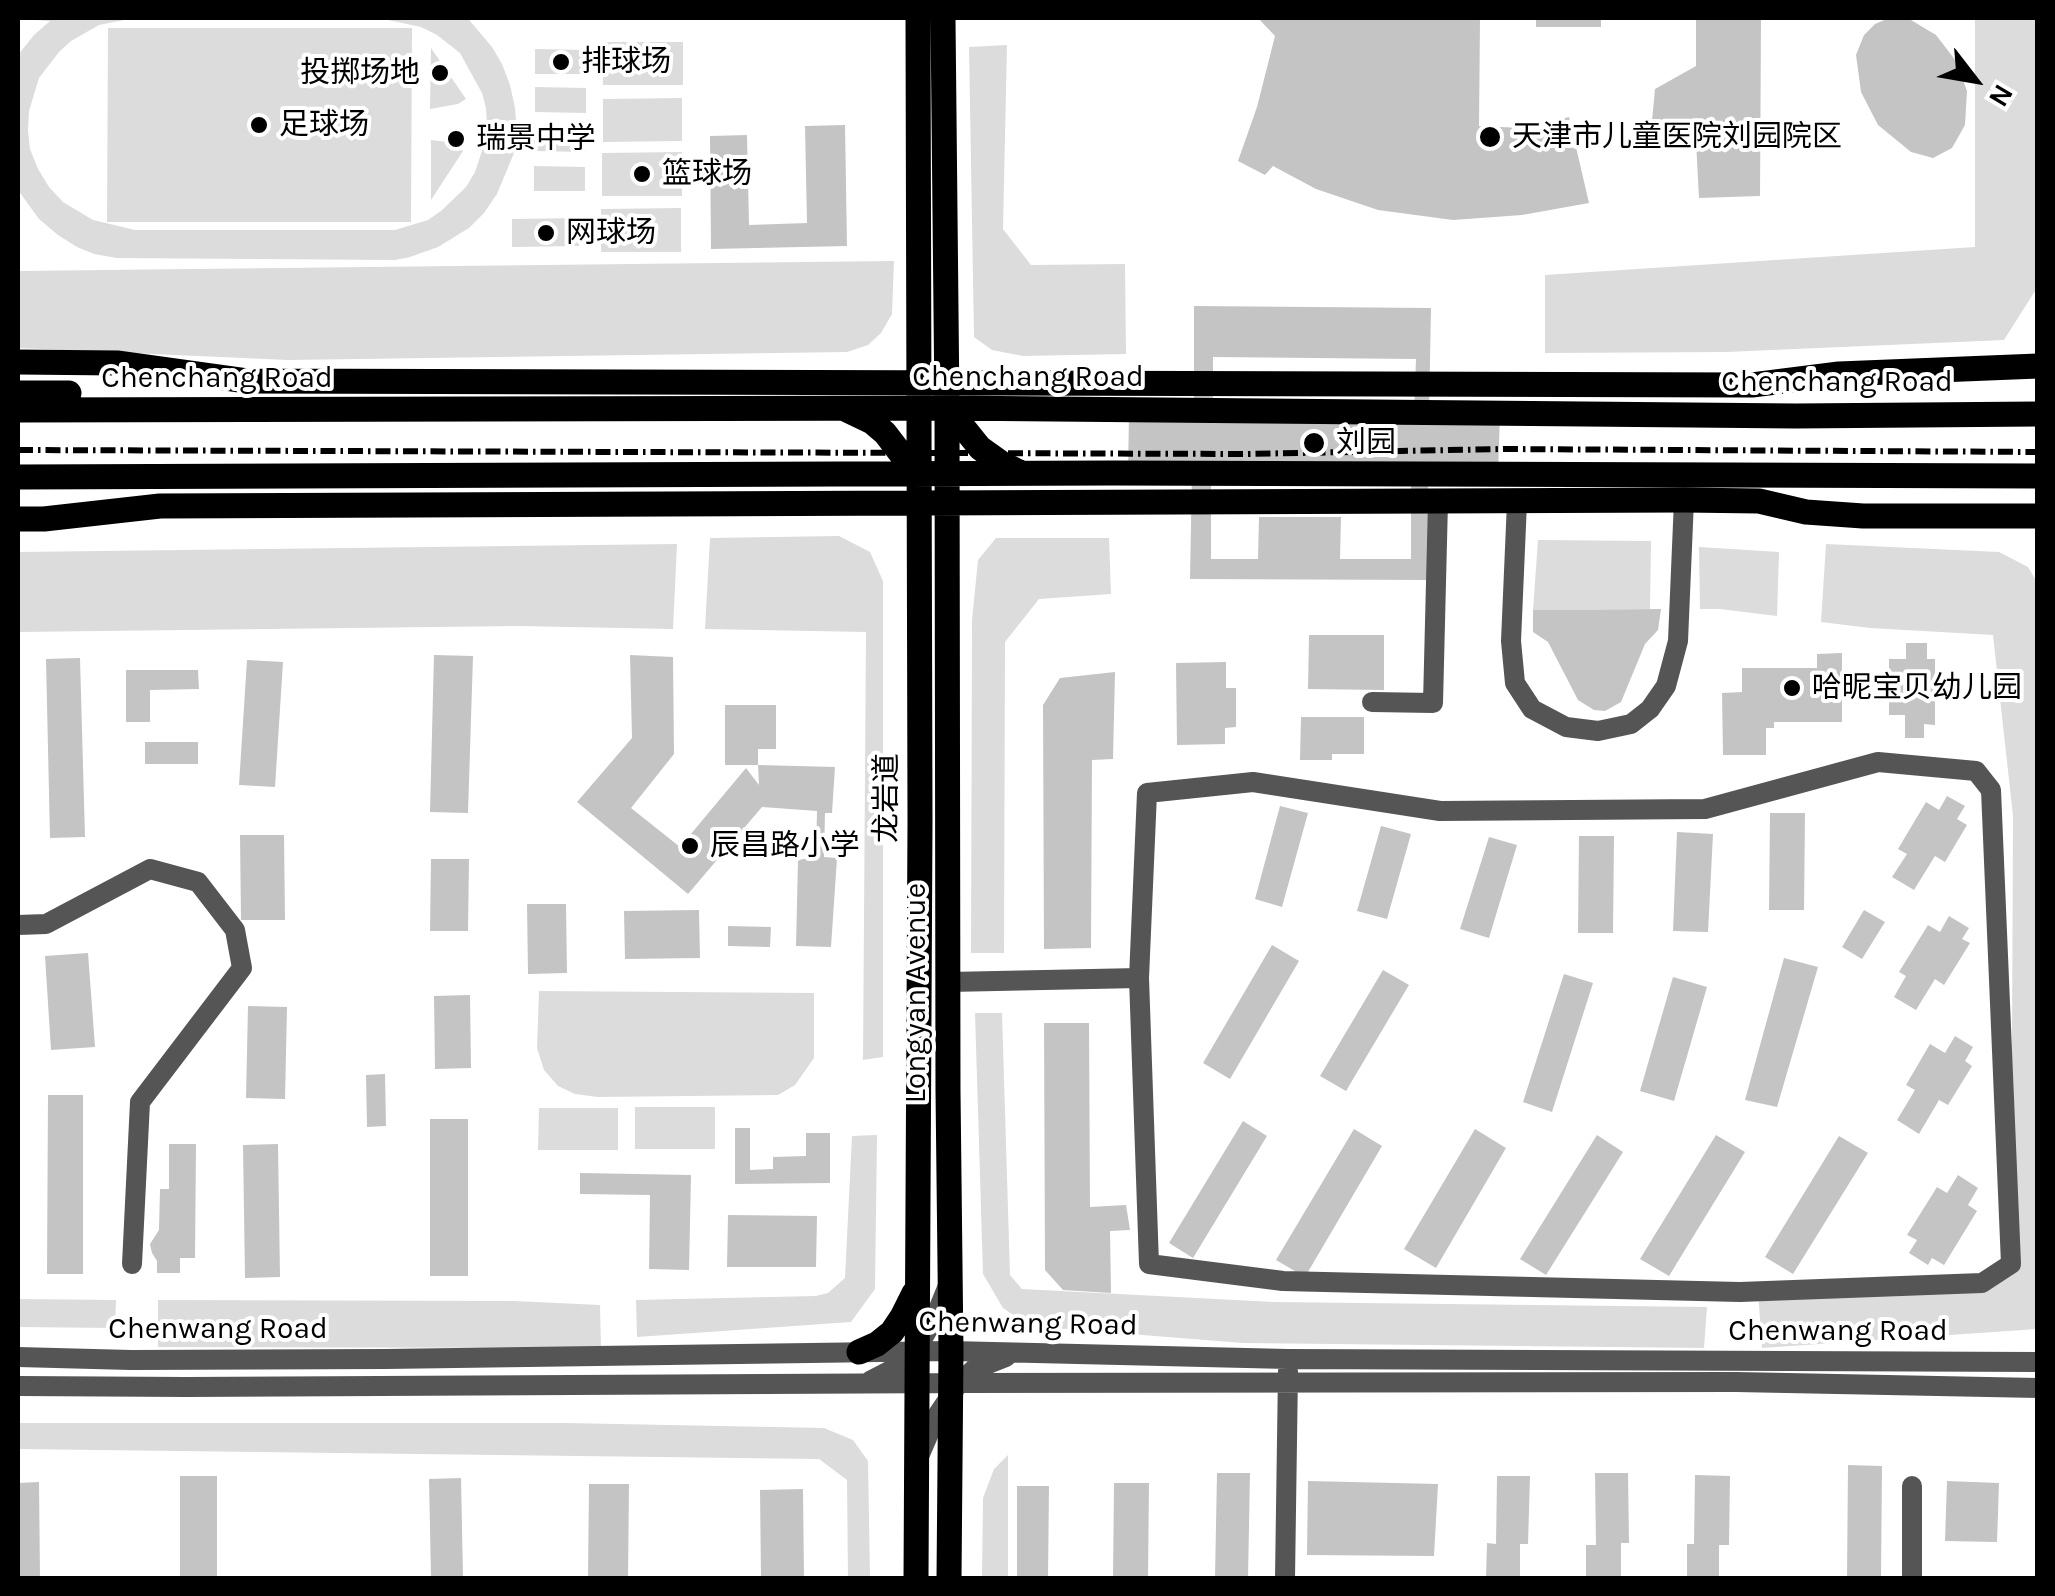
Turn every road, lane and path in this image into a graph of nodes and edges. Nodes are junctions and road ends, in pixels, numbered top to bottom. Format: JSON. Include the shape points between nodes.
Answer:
{"nodes":[{"id":1,"x":918,"y":18,"type":"edge"},
{"id":2,"x":942,"y":18,"type":"edge"},
{"id":3,"x":18,"y":362,"type":"edge"},
{"id":4,"x":2038,"y":366,"type":"edge"},
{"id":5,"x":932,"y":392,"type":"junction"},
{"id":6,"x":18,"y":393,"type":"edge"},
{"id":7,"x":842,"y":409,"type":"junction"},
{"id":8,"x":18,"y":410,"type":"edge"},
{"id":9,"x":233,"y":410,"type":"junction"},
{"id":10,"x":2038,"y":414,"type":"edge"},
{"id":11,"x":1024,"y":474,"type":"junction"},
{"id":12,"x":946,"y":475,"type":"junction"},
{"id":13,"x":1463,"y":475,"type":"junction"},
{"id":14,"x":2038,"y":476,"type":"edge"},
{"id":15,"x":18,"y":477,"type":"edge"},
{"id":16,"x":925,"y":490,"type":"junction"},
{"id":17,"x":1684,"y":500,"type":"junction"},
{"id":18,"x":1438,"y":502,"type":"junction"},
{"id":19,"x":1518,"y":502,"type":"junction"},
{"id":20,"x":979,"y":504,"type":"junction"},
{"id":21,"x":2038,"y":516,"type":"edge"},
{"id":22,"x":18,"y":519,"type":"edge"},
{"id":23,"x":947,"y":552,"type":"junction"},
{"id":24,"x":1372,"y":702,"type":"dead end"},
{"id":25,"x":18,"y":925,"type":"edge"},
{"id":26,"x":1139,"y":978,"type":"junction"},
{"id":27,"x":948,"y":982,"type":"junction"},
{"id":28,"x":132,"y":1264,"type":"dead end"},
{"id":29,"x":950,"y":1278,"type":"junction"},
{"id":30,"x":917,"y":1283,"type":"junction"},
{"id":31,"x":916,"y":1350,"type":"junction"},
{"id":32,"x":951,"y":1351,"type":"junction"},
{"id":33,"x":858,"y":1352,"type":"junction"},
{"id":34,"x":1022,"y":1352,"type":"junction"},
{"id":35,"x":18,"y":1356,"type":"edge"},
{"id":36,"x":1288,"y":1360,"type":"junction"},
{"id":37,"x":2038,"y":1362,"type":"edge"},
{"id":38,"x":863,"y":1383,"type":"junction"},
{"id":39,"x":917,"y":1383,"type":"junction"},
{"id":40,"x":1288,"y":1384,"type":"junction"},
{"id":41,"x":18,"y":1386,"type":"edge"},
{"id":42,"x":953,"y":1387,"type":"junction"},
{"id":43,"x":2038,"y":1388,"type":"edge"},
{"id":44,"x":916,"y":1468,"type":"junction"},
{"id":45,"x":1912,"y":1486,"type":"dead end"},
{"id":46,"x":916,"y":1578,"type":"edge"},
{"id":47,"x":949,"y":1578,"type":"edge"},
{"id":48,"x":1285,"y":1578,"type":"edge"},
{"id":49,"x":1912,"y":1578,"type":"edge"}],
"edges":[{"from":1,"to":5,"type":"main road","via":[[918,354]]},
{"from":2,"to":5,"type":"main road","name":"龙岩道"},
{"from":3,"to":5,"type":"main road","via":[[117,363],[247,380]]},
{"from":4,"to":5,"type":"main road","via":[[1839,374],[1752,385]]},
{"from":5,"to":7,"type":"main road","name":"Chenchang Road"},
{"from":5,"to":10,"type":"main road","name":"Chenchang Road","via":[[1796,416]]},
{"from":5,"to":11,"type":"main road","via":[[980,448]]},
{"from":5,"to":12,"type":"main road"},
{"from":5,"to":16,"type":"main road","name":"龙岩道"},
{"from":6,"to":9,"type":"main road","via":[[126,394]]},
{"from":7,"to":9,"type":"main road","name":"Chenchang Road"},
{"from":7,"to":16,"type":"main road","via":[[884,433]]},
{"from":8,"to":9,"type":"main road","name":"Chenchang Road"},
{"from":11,"to":12,"type":"main road"},
{"from":11,"to":13,"type":"main road"},
{"from":11,"to":20,"type":"main road"},
{"from":12,"to":16,"type":"main road"},
{"from":13,"to":14,"type":"main road"},
{"from":13,"to":19,"type":"main road"},
{"from":15,"to":16,"type":"main road"},
{"from":16,"to":20,"type":"main road"},
{"from":16,"to":22,"type":"main road","via":[[160,506]]},
{"from":16,"to":23,"type":"main road"},
{"from":16,"to":30,"type":"main road","name":"龙岩道"},
{"from":17,"to":19,"type":"main road"},
{"from":17,"to":19,"type":"street","via":[[1678,641],[1666,686],[1631,724],[1598,730],[1566,727],[1532,708],[1515,683]]},
{"from":17,"to":21,"type":"main road","via":[[1759,501],[1863,516]]},
{"from":18,"to":19,"type":"main road"},
{"from":18,"to":20,"type":"main road"},
{"from":18,"to":24,"type":"street","via":[[1433,703]]},
{"from":20,"to":23,"type":"main road"},
{"from":23,"to":27,"type":"main road","name":"Longyan Avenue"},
{"from":25,"to":28,"type":"street","via":[[46,924],[150,870],[198,882],[236,930],[242,968],[140,1102]]},
{"from":26,"to":26,"type":"street","via":[[1149,1264],[1283,1281],[1740,1292],[1982,1283],[2011,1264],[1991,790],[1976,771],[1878,762],[1705,808],[1440,811],[1254,782],[1147,793]]},
{"from":26,"to":27,"type":"street"},
{"from":27,"to":29,"type":"main road","name":"Longyan Avenue"},
{"from":29,"to":31,"type":"street"},
{"from":29,"to":32,"type":"main road","name":"Longyan Avenue"},
{"from":30,"to":31,"type":"main road","name":"龙岩道"},
{"from":30,"to":33,"type":"main road","via":[[892,1332]]},
{"from":31,"to":32,"type":"street","name":"Chenwang Road"},
{"from":31,"to":33,"type":"street","name":"Chenwang Road"},
{"from":31,"to":38,"type":"street"},
{"from":31,"to":39,"type":"main road","name":"龙岩道"},
{"from":32,"to":34,"type":"street","name":"Chenwang Road"},
{"from":32,"to":42,"type":"main road","name":"Longyan Avenue"},
{"from":33,"to":35,"type":"street","name":"Chenwang Road"},
{"from":34,"to":36,"type":"street","name":"Chenwang Road"},
{"from":34,"to":42,"type":"street","via":[[993,1360]]},
{"from":36,"to":37,"type":"street","name":"Chenwang Road"},
{"from":36,"to":40,"type":"street"},
{"from":38,"to":39,"type":"street","name":"Chenwang Road"},
{"from":38,"to":41,"type":"street","name":"Chenwang Road"},
{"from":39,"to":42,"type":"street","name":"Chenwang Road"},
{"from":39,"to":44,"type":"main road","name":"龙岩道"},
{"from":40,"to":42,"type":"street","name":"Chenwang Road"},
{"from":40,"to":43,"type":"street","name":"Chenwang Road"},
{"from":40,"to":48,"type":"street"},
{"from":42,"to":44,"type":"street"},
{"from":42,"to":47,"type":"main road","name":"Longyan Avenue"},
{"from":44,"to":46,"type":"main road","name":"龙岩道"},
{"from":45,"to":49,"type":"street"}]}
